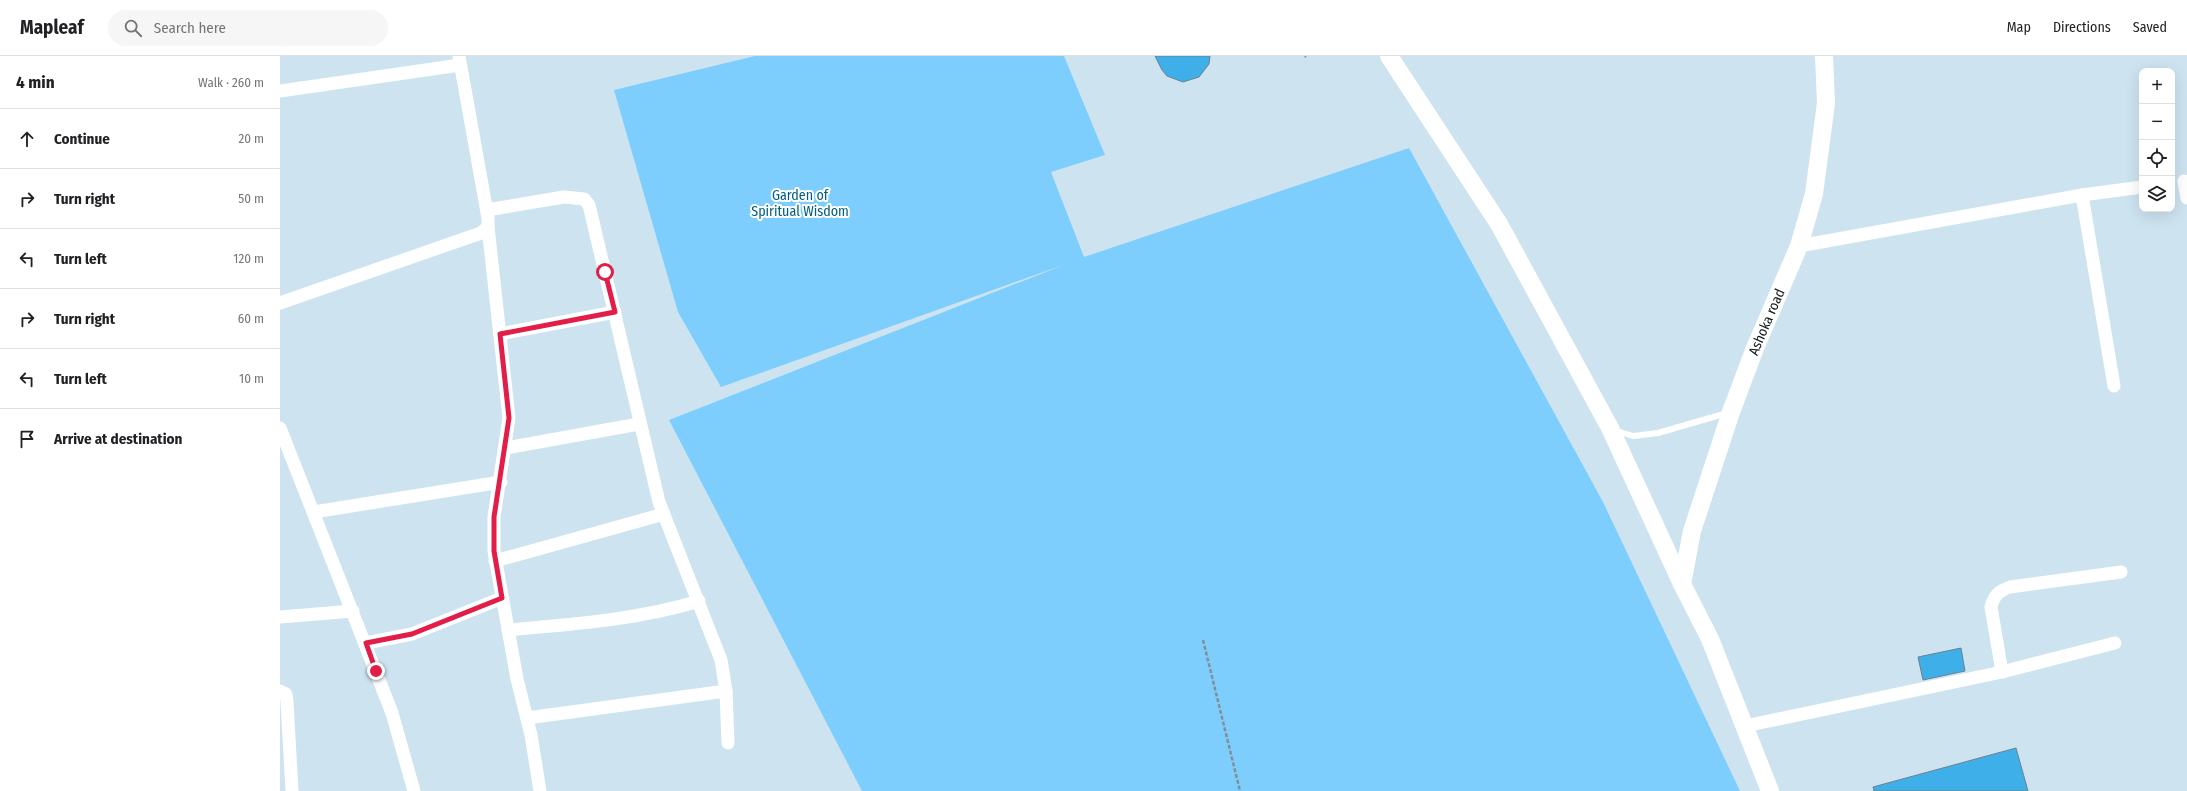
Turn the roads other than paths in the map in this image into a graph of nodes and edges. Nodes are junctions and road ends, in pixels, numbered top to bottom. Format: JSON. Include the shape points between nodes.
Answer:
{"nodes":[{"id":1,"x":1389,"y":56,"type":"edge"},
{"id":2,"x":1824,"y":56,"type":"edge"},
{"id":3,"x":460,"y":60,"type":"edge"},
{"id":4,"x":280,"y":91,"type":"edge"},
{"id":5,"x":2181,"y":181,"type":"edge"},
{"id":6,"x":2139,"y":187,"type":"edge"},
{"id":7,"x":2082,"y":195,"type":"junction"},
{"id":8,"x":2187,"y":198,"type":"edge"},
{"id":9,"x":487,"y":210,"type":"junction"},
{"id":10,"x":488,"y":227,"type":"junction"},
{"id":11,"x":1799,"y":246,"type":"junction"},
{"id":12,"x":280,"y":303,"type":"edge"},
{"id":13,"x":615,"y":312,"type":"junction"},
{"id":14,"x":500,"y":334,"type":"junction"},
{"id":15,"x":2114,"y":386,"type":"dead end"},
{"id":16,"x":1730,"y":412,"type":"junction"},
{"id":17,"x":639,"y":424,"type":"junction"},
{"id":18,"x":1610,"y":428,"type":"junction"},
{"id":19,"x":280,"y":430,"type":"edge"},
{"id":20,"x":506,"y":448,"type":"junction"},
{"id":21,"x":501,"y":482,"type":"junction"},
{"id":22,"x":314,"y":512,"type":"junction"},
{"id":23,"x":664,"y":514,"type":"junction"},
{"id":24,"x":495,"y":562,"type":"junction"},
{"id":25,"x":2121,"y":572,"type":"dead end"},
{"id":26,"x":1682,"y":584,"type":"junction"},
{"id":27,"x":502,"y":598,"type":"junction"},
{"id":28,"x":699,"y":601,"type":"junction"},
{"id":29,"x":353,"y":611,"type":"junction"},
{"id":30,"x":280,"y":616,"type":"edge"},
{"id":31,"x":508,"y":630,"type":"junction"},
{"id":32,"x":366,"y":643,"type":"junction"},
{"id":33,"x":2115,"y":643,"type":"dead end"},
{"id":34,"x":2002,"y":672,"type":"junction"},
{"id":35,"x":280,"y":691,"type":"edge"},
{"id":36,"x":726,"y":691,"type":"junction"},
{"id":37,"x":527,"y":718,"type":"junction"},
{"id":38,"x":1745,"y":726,"type":"junction"},
{"id":39,"x":728,"y":743,"type":"dead end"},
{"id":40,"x":285,"y":749,"type":"edge"},
{"id":41,"x":292,"y":791,"type":"edge"},
{"id":42,"x":414,"y":791,"type":"edge"},
{"id":43,"x":540,"y":791,"type":"edge"},
{"id":44,"x":1770,"y":791,"type":"edge"}],
"edges":[{"from":1,"to":18,"type":"street","via":[[1499,224]]},
{"from":2,"to":11,"type":"street","name":"Ashoka road","via":[[1826,103],[1820,156],[1814,194]]},
{"from":3,"to":4,"type":"street"},
{"from":3,"to":9,"type":"street"},
{"from":5,"to":8,"type":"street"},
{"from":6,"to":7,"type":"street"},
{"from":7,"to":11,"type":"street"},
{"from":7,"to":15,"type":"street"},
{"from":9,"to":10,"type":"street"},
{"from":9,"to":13,"type":"street","via":[[564,197],[584,199],[589,205]]},
{"from":10,"to":12,"type":"street","via":[[481,233]]},
{"from":10,"to":14,"type":"street"},
{"from":11,"to":16,"type":"street","name":"Ashoka road"},
{"from":13,"to":14,"type":"street"},
{"from":13,"to":17,"type":"street"},
{"from":14,"to":20,"type":"street","via":[[509,418]]},
{"from":16,"to":18,"type":"lane","via":[[1658,433],[1632,436]]},
{"from":16,"to":26,"type":"street","name":"Ashoka road","via":[[1692,531]]},
{"from":17,"to":20,"type":"street"},
{"from":17,"to":23,"type":"street"},
{"from":18,"to":26,"type":"street"},
{"from":19,"to":22,"type":"street"},
{"from":20,"to":21,"type":"street"},
{"from":21,"to":22,"type":"street"},
{"from":21,"to":24,"type":"street","via":[[494,517]]},
{"from":22,"to":29,"type":"street"},
{"from":23,"to":24,"type":"street"},
{"from":23,"to":28,"type":"street"},
{"from":24,"to":27,"type":"street"},
{"from":25,"to":34,"type":"street","via":[[2000,590],[1993,598],[1991,607]]},
{"from":26,"to":38,"type":"street","via":[[1710,639]]},
{"from":27,"to":31,"type":"street"},
{"from":27,"to":32,"type":"street","via":[[407,635]]},
{"from":28,"to":31,"type":"street","via":[[637,616]]},
{"from":28,"to":36,"type":"street","via":[[721,660]]},
{"from":29,"to":30,"type":"street"},
{"from":29,"to":32,"type":"street"},
{"from":31,"to":37,"type":"street"},
{"from":32,"to":42,"type":"street","via":[[392,713]]},
{"from":33,"to":34,"type":"street"},
{"from":34,"to":38,"type":"street"},
{"from":35,"to":40,"type":"street","via":[[286,694],[287,702]]},
{"from":36,"to":37,"type":"street"},
{"from":36,"to":39,"type":"street"},
{"from":37,"to":43,"type":"street"},
{"from":38,"to":44,"type":"street"},
{"from":40,"to":41,"type":"street"}]}
